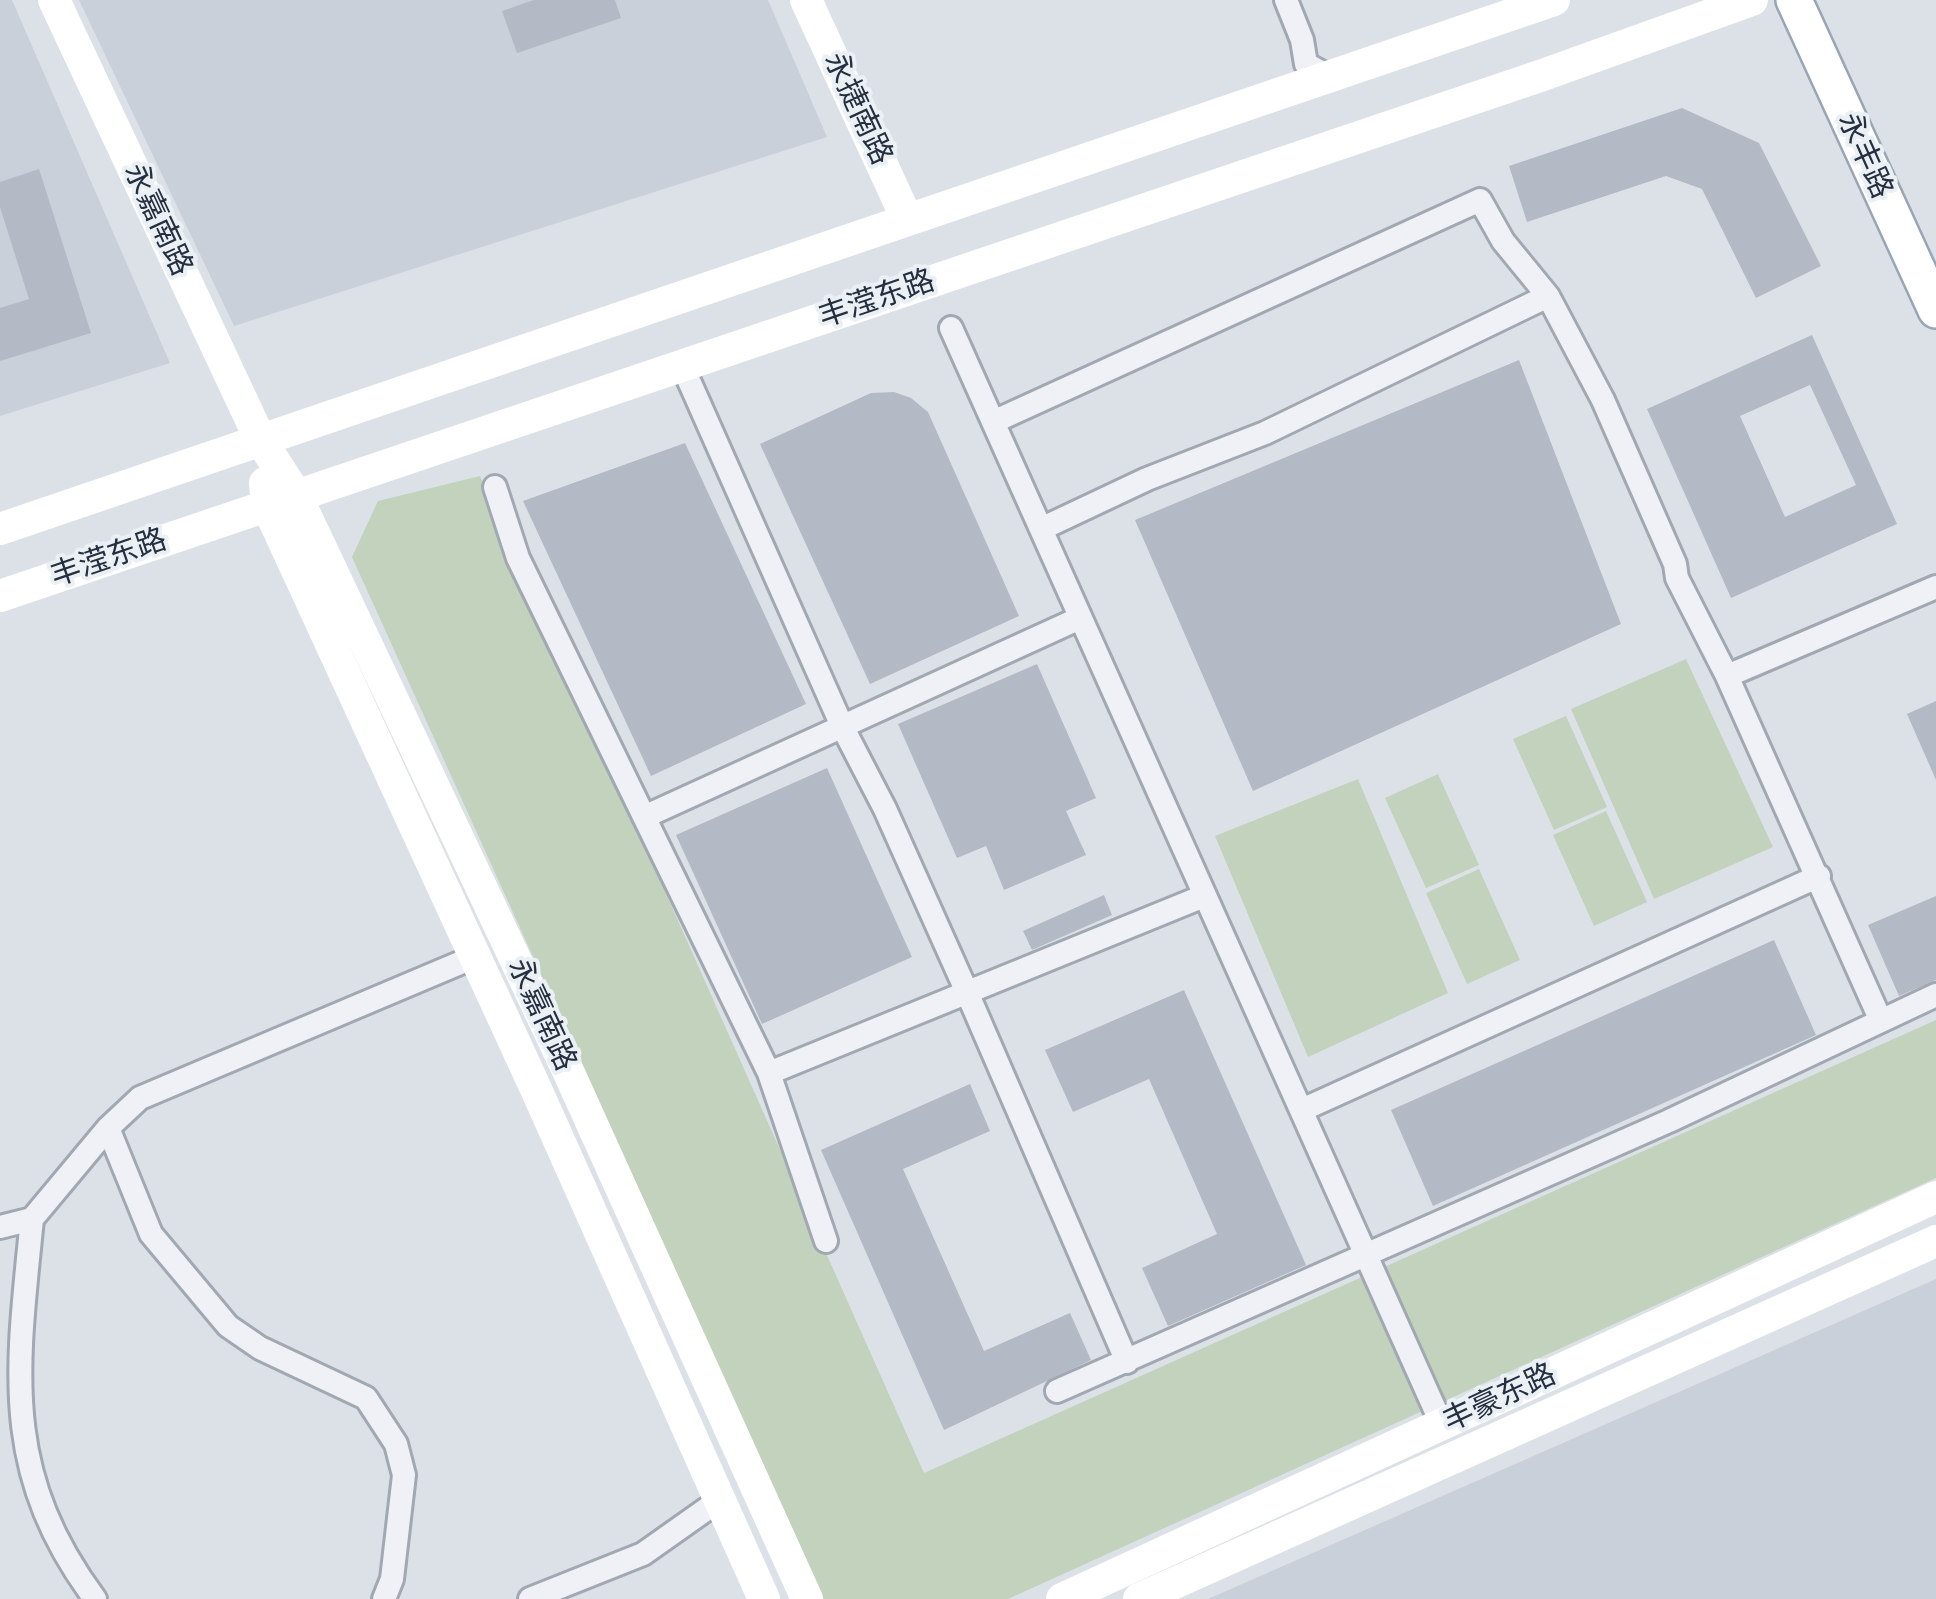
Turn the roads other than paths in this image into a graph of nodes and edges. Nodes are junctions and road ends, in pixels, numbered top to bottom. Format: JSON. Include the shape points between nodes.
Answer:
{"nodes":[{"id":1,"x":54,"y":0,"type":"edge"},
{"id":2,"x":806,"y":0,"type":"edge"},
{"id":3,"x":1286,"y":0,"type":"edge"},
{"id":4,"x":1554,"y":0,"type":"edge"},
{"id":5,"x":1752,"y":0,"type":"edge"},
{"id":6,"x":1794,"y":0,"type":"edge"},
{"id":7,"x":1326,"y":76,"type":"junction"},
{"id":8,"x":907,"y":219,"type":"junction"},
{"id":9,"x":1548,"y":296,"type":"junction"},
{"id":10,"x":1936,"y":310,"type":"edge"},
{"id":11,"x":951,"y":328,"type":"dead end"},
{"id":12,"x":682,"y":366,"type":"junction"},
{"id":13,"x":993,"y":422,"type":"junction"},
{"id":14,"x":260,"y":439,"type":"junction"},
{"id":15,"x":495,"y":487,"type":"dead end"},
{"id":16,"x":282,"y":500,"type":"junction"},
{"id":17,"x":0,"y":529,"type":"edge"},
{"id":18,"x":1040,"y":530,"type":"junction"},
{"id":19,"x":1936,"y":586,"type":"edge"},
{"id":20,"x":0,"y":596,"type":"edge"},
{"id":21,"x":1080,"y":618,"type":"junction"},
{"id":22,"x":1728,"y":676,"type":"junction"},
{"id":23,"x":842,"y":726,"type":"junction"},
{"id":24,"x":644,"y":817,"type":"junction"},
{"id":25,"x":1819,"y":876,"type":"junction"},
{"id":26,"x":1204,"y":896,"type":"junction"},
{"id":27,"x":474,"y":957,"type":"junction"},
{"id":28,"x":966,"y":990,"type":"junction"},
{"id":29,"x":1936,"y":995,"type":"edge"},
{"id":30,"x":1880,"y":1021,"type":"junction"},
{"id":31,"x":769,"y":1073,"type":"junction"},
{"id":32,"x":1304,"y":1109,"type":"junction"},
{"id":33,"x":108,"y":1128,"type":"junction"},
{"id":34,"x":1936,"y":1197,"type":"edge"},
{"id":35,"x":32,"y":1219,"type":"junction"},
{"id":36,"x":0,"y":1227,"type":"edge"},
{"id":37,"x":826,"y":1241,"type":"dead end"},
{"id":38,"x":1936,"y":1241,"type":"edge"},
{"id":39,"x":1368,"y":1255,"type":"junction"},
{"id":40,"x":1127,"y":1362,"type":"junction"},
{"id":41,"x":1057,"y":1392,"type":"dead end"},
{"id":42,"x":1442,"y":1425,"type":"junction"},
{"id":43,"x":718,"y":1501,"type":"junction"},
{"id":44,"x":96,"y":1599,"type":"edge"},
{"id":45,"x":384,"y":1599,"type":"edge"},
{"id":46,"x":530,"y":1599,"type":"edge"},
{"id":47,"x":764,"y":1599,"type":"edge"},
{"id":48,"x":807,"y":1599,"type":"edge"},
{"id":49,"x":1062,"y":1599,"type":"edge"},
{"id":50,"x":1139,"y":1599,"type":"edge"}],
"edges":[{"from":1,"to":14,"type":"street","name":"永嘉南路"},
{"from":2,"to":8,"type":"street","name":"永捷南路"},
{"from":3,"to":7,"type":"street","via":[[1306,64]]},
{"from":4,"to":7,"type":"street"},
{"from":5,"to":12,"type":"street","name":"丰滢东路"},
{"from":6,"to":10,"type":"main road","name":"永丰路"},
{"from":7,"to":8,"type":"street"},
{"from":8,"to":14,"type":"street"},
{"from":9,"to":13,"type":"street","via":[[1480,200]]},
{"from":9,"to":18,"type":"street","via":[[1265,432]]},
{"from":9,"to":22,"type":"street"},
{"from":11,"to":13,"type":"street"},
{"from":12,"to":16,"type":"street","name":"丰滢东路"},
{"from":12,"to":23,"type":"street"},
{"from":13,"to":18,"type":"street"},
{"from":14,"to":16,"type":"street","name":"永嘉南路"},
{"from":14,"to":17,"type":"street"},
{"from":15,"to":24,"type":"street","via":[[518,558]]},
{"from":16,"to":20,"type":"street","name":"丰滢东路"},
{"from":16,"to":27,"type":"street","name":"永嘉南路"},
{"from":16,"to":48,"type":"street","name":"永嘉南路","via":[[568,1073]]},
{"from":18,"to":21,"type":"street"},
{"from":19,"to":22,"type":"street"},
{"from":21,"to":23,"type":"street"},
{"from":21,"to":26,"type":"street"},
{"from":22,"to":25,"type":"street"},
{"from":23,"to":24,"type":"street"},
{"from":23,"to":28,"type":"street"},
{"from":24,"to":31,"type":"street"},
{"from":25,"to":30,"type":"street"},
{"from":25,"to":32,"type":"street"},
{"from":26,"to":28,"type":"street"},
{"from":26,"to":32,"type":"street"},
{"from":27,"to":33,"type":"street","via":[[140,1098]]},
{"from":27,"to":43,"type":"street","name":"永嘉南路"},
{"from":28,"to":31,"type":"street"},
{"from":28,"to":40,"type":"street"},
{"from":29,"to":30,"type":"street"},
{"from":30,"to":39,"type":"street"},
{"from":31,"to":37,"type":"street"},
{"from":32,"to":39,"type":"street"},
{"from":33,"to":35,"type":"street"},
{"from":33,"to":45,"type":"street","via":[[151,1234],[228,1326],[366,1398],[396,1444],[404,1474]]},
{"from":34,"to":42,"type":"street","name":"丰豪东路"},
{"from":35,"to":36,"type":"street"},
{"from":35,"to":44,"type":"street","via":[[15,1390],[31,1492],[63,1558]]},
{"from":38,"to":50,"type":"street","name":"丰豪东路"},
{"from":39,"to":40,"type":"street"},
{"from":39,"to":42,"type":"street"},
{"from":40,"to":41,"type":"street"},
{"from":42,"to":49,"type":"street","name":"丰豪东路"},
{"from":43,"to":46,"type":"street","via":[[644,1554]]},
{"from":43,"to":47,"type":"street","name":"永嘉南路"}]}
